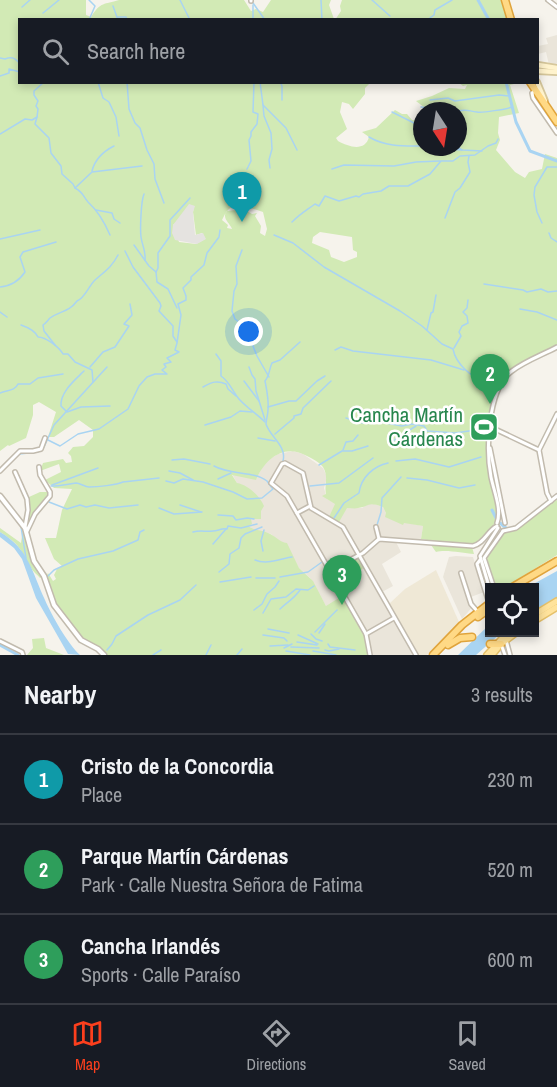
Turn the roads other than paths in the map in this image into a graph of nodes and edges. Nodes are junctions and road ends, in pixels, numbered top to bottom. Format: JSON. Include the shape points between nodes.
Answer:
{"nodes":[{"id":1,"x":505,"y":0,"type":"edge"},
{"id":2,"x":548,"y":0,"type":"edge"},
{"id":3,"x":557,"y":7,"type":"edge"},
{"id":4,"x":510,"y":18,"type":"edge"},
{"id":5,"x":539,"y":66,"type":"edge"},
{"id":6,"x":557,"y":70,"type":"edge"},
{"id":7,"x":539,"y":71,"type":"edge"},
{"id":8,"x":531,"y":84,"type":"edge"},
{"id":9,"x":538,"y":84,"type":"edge"},
{"id":10,"x":534,"y":91,"type":"junction"},
{"id":11,"x":552,"y":112,"type":"edge"},
{"id":12,"x":557,"y":122,"type":"edge"},
{"id":13,"x":557,"y":133,"type":"edge"},
{"id":14,"x":557,"y":347,"type":"edge"},
{"id":15,"x":557,"y":414,"type":"edge"},
{"id":16,"x":490,"y":429,"type":"junction"},
{"id":17,"x":45,"y":438,"type":"dead end"},
{"id":18,"x":489,"y":446,"type":"junction"},
{"id":19,"x":539,"y":450,"type":"junction"},
{"id":20,"x":39,"y":467,"type":"dead end"},
{"id":21,"x":0,"y":471,"type":"edge"},
{"id":22,"x":15,"y":471,"type":"dead end"},
{"id":23,"x":0,"y":496,"type":"edge"},
{"id":24,"x":557,"y":496,"type":"edge"},
{"id":25,"x":551,"y":501,"type":"junction"},
{"id":26,"x":310,"y":506,"type":"junction"},
{"id":27,"x":297,"y":513,"type":"junction"},
{"id":28,"x":505,"y":523,"type":"junction"},
{"id":29,"x":497,"y":526,"type":"junction"},
{"id":30,"x":376,"y":527,"type":"dead end"},
{"id":31,"x":508,"y":529,"type":"junction"},
{"id":32,"x":25,"y":531,"type":"junction"},
{"id":33,"x":502,"y":531,"type":"junction"},
{"id":34,"x":379,"y":539,"type":"junction"},
{"id":35,"x":359,"y":555,"type":"junction"},
{"id":36,"x":482,"y":557,"type":"junction"},
{"id":37,"x":557,"y":563,"type":"edge"},
{"id":38,"x":330,"y":571,"type":"junction"},
{"id":39,"x":461,"y":573,"type":"dead end"},
{"id":40,"x":488,"y":583,"type":"edge"},
{"id":41,"x":492,"y":583,"type":"edge"},
{"id":42,"x":520,"y":583,"type":"edge"},
{"id":43,"x":526,"y":583,"type":"edge"},
{"id":44,"x":485,"y":589,"type":"edge"},
{"id":45,"x":557,"y":601,"type":"edge"},
{"id":46,"x":485,"y":605,"type":"edge"},
{"id":47,"x":557,"y":607,"type":"edge"},
{"id":48,"x":478,"y":612,"type":"junction"},
{"id":49,"x":485,"y":612,"type":"edge"},
{"id":50,"x":539,"y":612,"type":"edge"},
{"id":51,"x":394,"y":618,"type":"junction"},
{"id":52,"x":539,"y":618,"type":"edge"},
{"id":53,"x":366,"y":634,"type":"junction"},
{"id":54,"x":472,"y":637,"type":"dead end"},
{"id":55,"x":504,"y":637,"type":"edge"},
{"id":56,"x":509,"y":637,"type":"edge"},
{"id":57,"x":0,"y":641,"type":"edge"},
{"id":58,"x":498,"y":644,"type":"junction"},
{"id":59,"x":448,"y":645,"type":"junction"},
{"id":60,"x":415,"y":654,"type":"edge"},
{"id":61,"x":23,"y":655,"type":"edge"},
{"id":62,"x":104,"y":655,"type":"edge"},
{"id":63,"x":370,"y":655,"type":"edge"},
{"id":64,"x":433,"y":655,"type":"edge"},
{"id":65,"x":438,"y":655,"type":"edge"},
{"id":66,"x":486,"y":655,"type":"edge"},
{"id":67,"x":492,"y":655,"type":"edge"},
{"id":68,"x":505,"y":655,"type":"edge"},
{"id":69,"x":510,"y":655,"type":"edge"}],
"edges":[{"from":1,"to":4,"type":"highway"},
{"from":2,"to":3,"type":"street"},
{"from":5,"to":6,"type":"main road"},
{"from":6,"to":7,"type":"main road"},
{"from":8,"to":10,"type":"highway"},
{"from":9,"to":11,"type":"main road"},
{"from":10,"to":11,"type":"highway"},
{"from":10,"to":13,"type":"street","via":[[533,98]]},
{"from":11,"to":12,"type":"highway"},
{"from":14,"to":16,"type":"street","via":[[507,375],[497,396]]},
{"from":15,"to":19,"type":"street"},
{"from":16,"to":18,"type":"street"},
{"from":16,"to":19,"type":"street"},
{"from":17,"to":21,"type":"street","via":[[41,449],[20,451]]},
{"from":18,"to":28,"type":"street"},
{"from":18,"to":29,"type":"street","via":[[499,512]]},
{"from":19,"to":25,"type":"street"},
{"from":20,"to":32,"type":"street","via":[[50,496]]},
{"from":22,"to":32,"type":"street","via":[[27,499]]},
{"from":23,"to":32,"type":"street"},
{"from":24,"to":25,"type":"street"},
{"from":25,"to":31,"type":"street","via":[[516,528]]},
{"from":26,"to":27,"type":"street"},
{"from":26,"to":27,"type":"street","via":[[304,476],[282,464],[271,483],[287,496]]},
{"from":26,"to":35,"type":"street","via":[[343,527]]},
{"from":27,"to":38,"type":"street"},
{"from":28,"to":29,"type":"street","via":[[501,521]]},
{"from":28,"to":31,"type":"street"},
{"from":29,"to":33,"type":"street"},
{"from":29,"to":34,"type":"street","via":[[473,546]]},
{"from":29,"to":36,"type":"street"},
{"from":30,"to":34,"type":"street"},
{"from":31,"to":33,"type":"street"},
{"from":32,"to":62,"type":"street","via":[[54,605],[81,639]]},
{"from":33,"to":36,"type":"street"},
{"from":34,"to":35,"type":"street"},
{"from":35,"to":38,"type":"street"},
{"from":35,"to":51,"type":"street"},
{"from":36,"to":40,"type":"street"},
{"from":36,"to":41,"type":"street"},
{"from":36,"to":44,"type":"street","via":[[477,564]]},
{"from":37,"to":42,"type":"highway"},
{"from":37,"to":43,"type":"highway"},
{"from":38,"to":53,"type":"street"},
{"from":39,"to":48,"type":"street","via":[[471,604]]},
{"from":45,"to":50,"type":"main road"},
{"from":46,"to":48,"type":"highway"},
{"from":47,"to":52,"type":"main road"},
{"from":48,"to":64,"type":"highway"},
{"from":49,"to":59,"type":"highway"},
{"from":51,"to":53,"type":"street"},
{"from":51,"to":60,"type":"street"},
{"from":53,"to":63,"type":"street"},
{"from":54,"to":59,"type":"highway"},
{"from":55,"to":58,"type":"main road"},
{"from":56,"to":58,"type":"main road"},
{"from":57,"to":61,"type":"street"},
{"from":58,"to":66,"type":"main road"},
{"from":58,"to":67,"type":"main road"},
{"from":58,"to":68,"type":"street"},
{"from":58,"to":69,"type":"street"},
{"from":59,"to":65,"type":"highway"}]}
